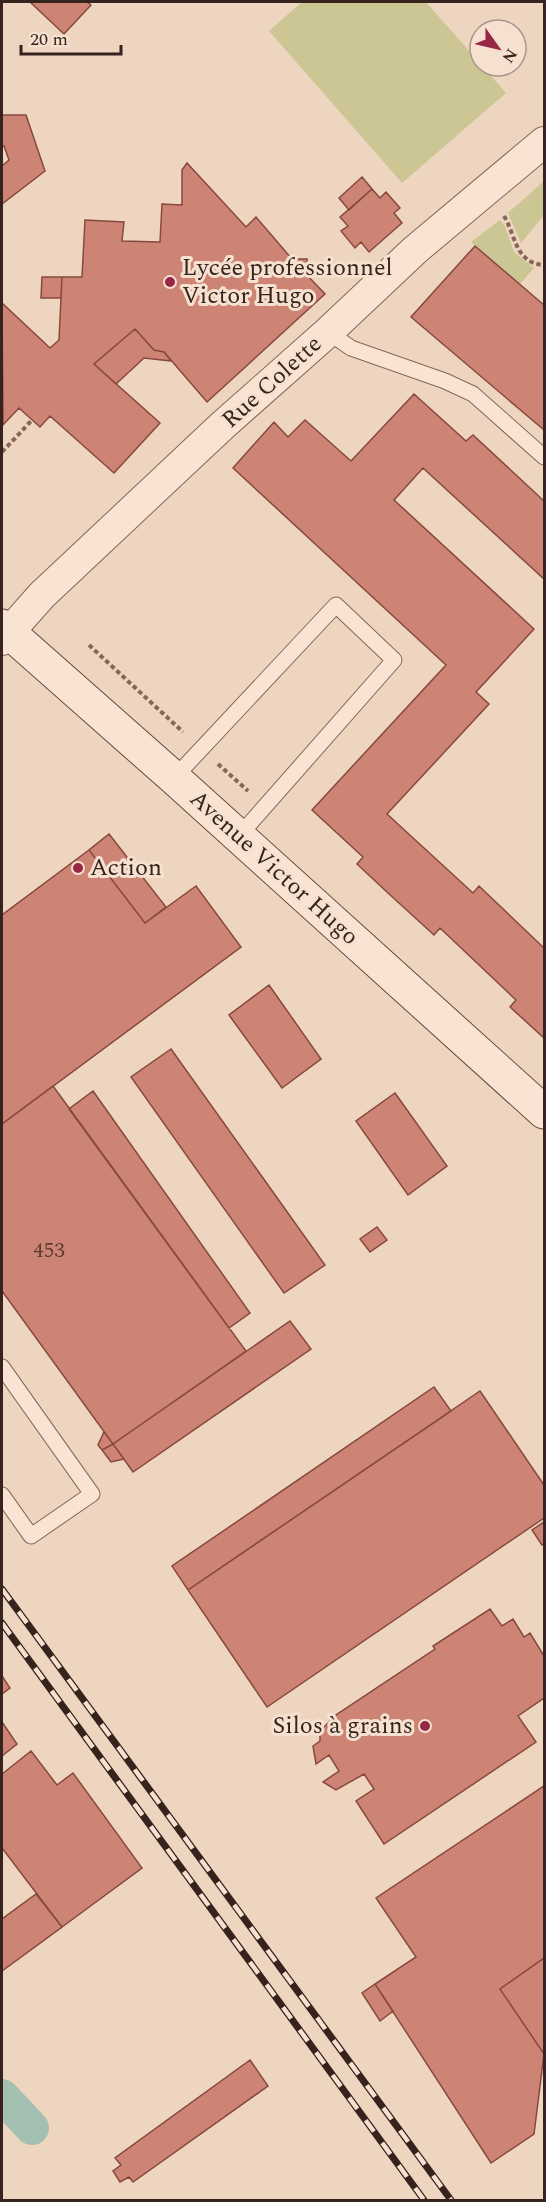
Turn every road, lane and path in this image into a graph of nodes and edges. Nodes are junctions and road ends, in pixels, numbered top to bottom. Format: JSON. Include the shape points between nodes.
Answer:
{"nodes":[{"id":1,"x":544,"y":142,"type":"edge"},
{"id":2,"x":500,"y":210,"type":"dead end"},
{"id":3,"x":544,"y":265,"type":"edge"},
{"id":4,"x":328,"y":332,"type":"junction"},
{"id":5,"x":32,"y":420,"type":"dead end"},
{"id":6,"x":2,"y":452,"type":"edge"},
{"id":7,"x":544,"y":458,"type":"edge"},
{"id":8,"x":4,"y":633,"type":"edge"},
{"id":9,"x":89,"y":645,"type":"dead end"},
{"id":10,"x":187,"y":735,"type":"dead end"},
{"id":11,"x":216,"y":761,"type":"dead end"},
{"id":12,"x":174,"y":778,"type":"junction"},
{"id":13,"x":255,"y":798,"type":"dead end"},
{"id":14,"x":239,"y":836,"type":"junction"},
{"id":15,"x":544,"y":1112,"type":"edge"},
{"id":16,"x":2,"y":1367,"type":"edge"},
{"id":17,"x":2,"y":1495,"type":"edge"}],
"edges":[{"from":1,"to":4,"type":"street","name":"Rue Colette","via":[[415,250]]},
{"from":2,"to":3,"type":"path","via":[[518,250],[534,264]]},
{"from":4,"to":7,"type":"lane","via":[[351,348],[473,394]]},
{"from":4,"to":8,"type":"street","name":"Rue Colette","via":[[223,425]]},
{"from":5,"to":6,"type":"path"},
{"from":8,"to":12,"type":"main road","name":"Avenue Victor Hugo"},
{"from":9,"to":10,"type":"path"},
{"from":11,"to":13,"type":"path"},
{"from":12,"to":14,"type":"main road","name":"Avenue Victor Hugo"},
{"from":12,"to":14,"type":"lane","via":[[336,605],[394,660]]},
{"from":14,"to":15,"type":"main road","name":"Avenue Victor Hugo"},
{"from":16,"to":17,"type":"lane","via":[[92,1494],[31,1536]]}]}
